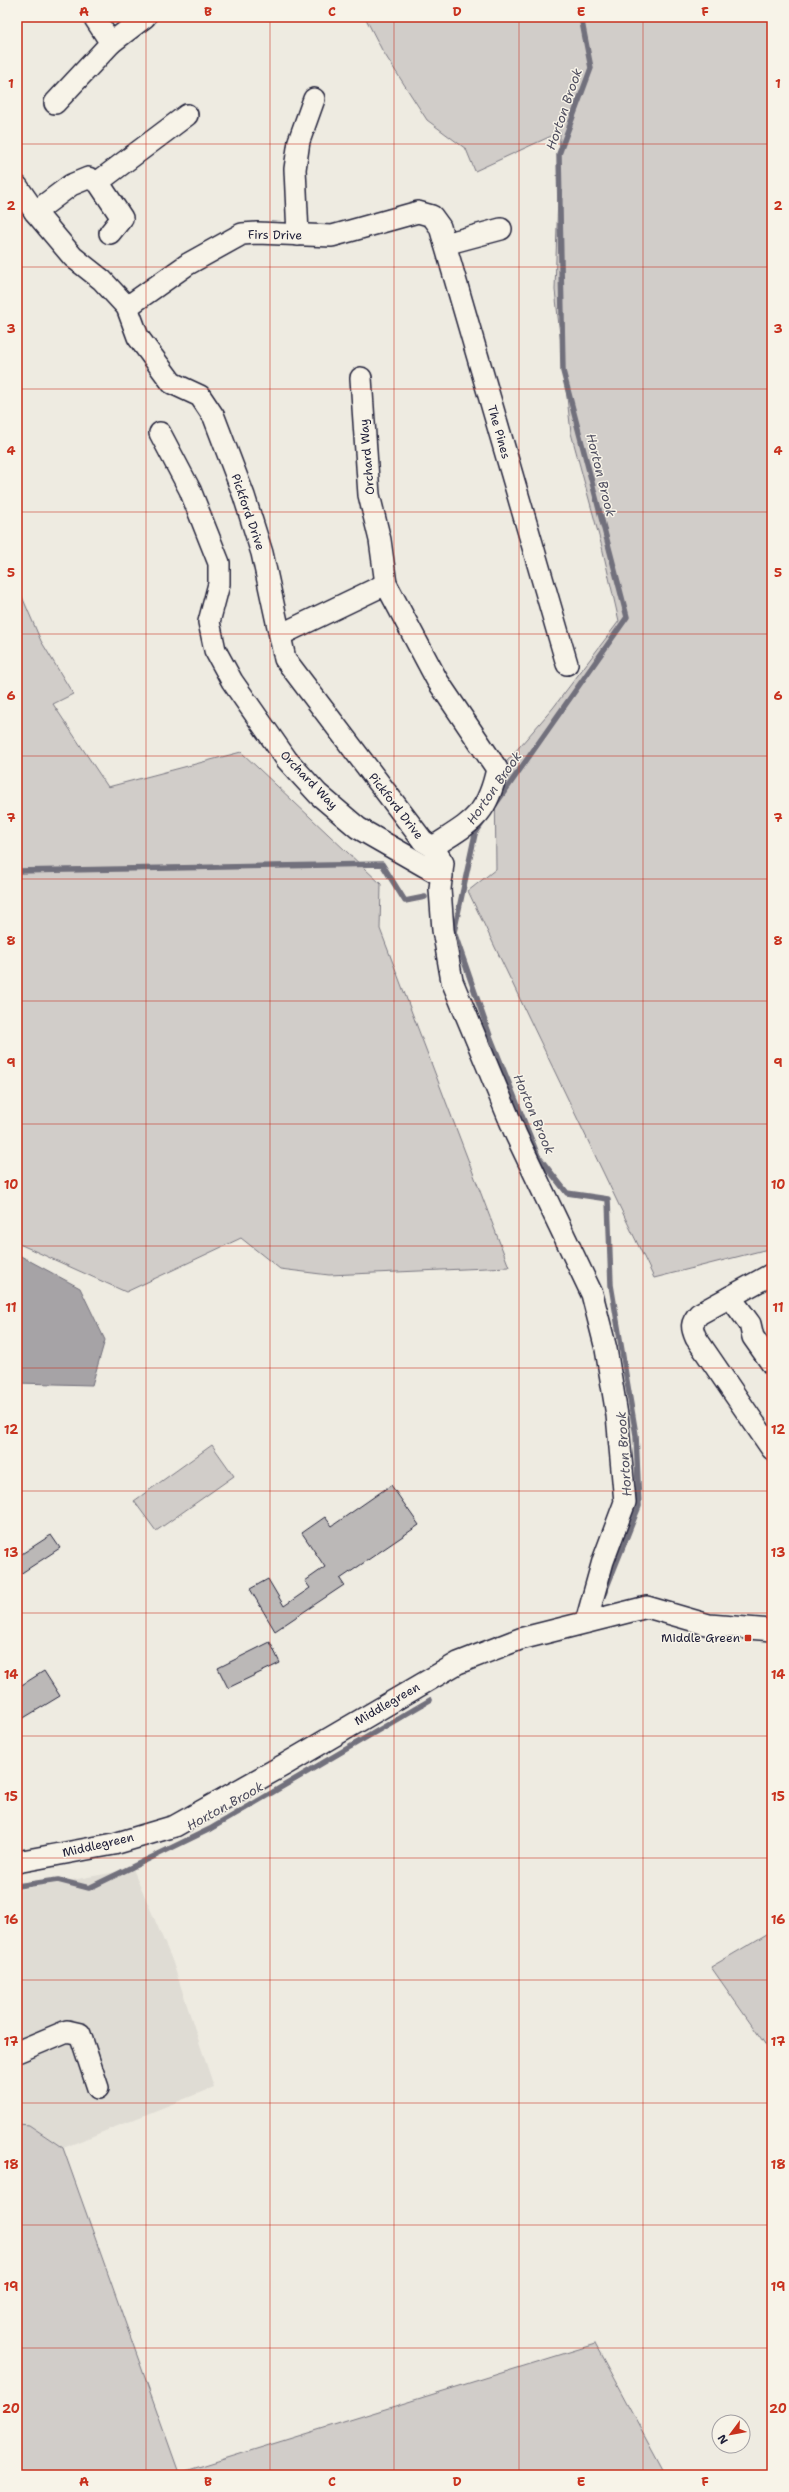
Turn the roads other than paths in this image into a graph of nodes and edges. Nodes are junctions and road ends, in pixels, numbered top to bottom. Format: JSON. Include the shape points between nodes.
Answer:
{"nodes":[{"id":1,"x":94,"y":17,"type":"edge"},
{"id":2,"x":145,"y":17,"type":"edge"},
{"id":3,"x":111,"y":43,"type":"junction"},
{"id":4,"x":314,"y":99,"type":"dead end"},
{"id":5,"x":55,"y":103,"type":"dead end"},
{"id":6,"x":187,"y":115,"type":"dead end"},
{"id":7,"x":98,"y":182,"type":"junction"},
{"id":8,"x":17,"y":186,"type":"edge"},
{"id":9,"x":35,"y":212,"type":"junction"},
{"id":10,"x":418,"y":212,"type":"joint"},
{"id":11,"x":501,"y":229,"type":"dead end"},
{"id":12,"x":110,"y":233,"type":"dead end"},
{"id":13,"x":298,"y":235,"type":"junction"},
{"id":14,"x":445,"y":244,"type":"junction"},
{"id":15,"x":127,"y":307,"type":"junction"},
{"id":16,"x":361,"y":378,"type":"dead end"},
{"id":17,"x":160,"y":433,"type":"dead end"},
{"id":18,"x":386,"y":584,"type":"junction"},
{"id":19,"x":280,"y":635,"type":"junction"},
{"id":20,"x":567,"y":664,"type":"dead end"},
{"id":21,"x":439,"y":862,"type":"junction"},
{"id":22,"x":772,"y":1274,"type":"edge"},
{"id":23,"x":730,"y":1297,"type":"junction"},
{"id":24,"x":772,"y":1364,"type":"edge"},
{"id":25,"x":766,"y":1424,"type":"edge"},
{"id":26,"x":772,"y":1449,"type":"edge"},
{"id":27,"x":586,"y":1622,"type":"junction"},
{"id":28,"x":772,"y":1630,"type":"edge"},
{"id":29,"x":17,"y":1862,"type":"edge"},
{"id":30,"x":17,"y":2052,"type":"edge"},
{"id":31,"x":98,"y":2088,"type":"dead end"}],
"edges":[{"from":1,"to":3,"type":"street"},
{"from":2,"to":3,"type":"street"},
{"from":3,"to":5,"type":"street"},
{"from":4,"to":13,"type":"street","via":[[299,141],[295,169]]},
{"from":6,"to":7,"type":"street"},
{"from":7,"to":9,"type":"street","via":[[88,178],[71,185]]},
{"from":7,"to":12,"type":"street","via":[[122,218]]},
{"from":8,"to":9,"type":"street","name":"Pickford Drive"},
{"from":9,"to":15,"type":"street","name":"Pickford Drive","via":[[73,257],[102,280]]},
{"from":10,"to":13,"type":"street","name":"Firs Drive","via":[[332,236]]},
{"from":10,"to":14,"type":"street","name":"The Pines","via":[[432,216],[440,227]]},
{"from":11,"to":14,"type":"street"},
{"from":13,"to":15,"type":"street","name":"Firs Drive","via":[[242,234],[188,264]]},
{"from":14,"to":20,"type":"street","name":"The Pines"},
{"from":15,"to":19,"type":"street","name":"Pickford Drive","via":[[138,337],[172,384],[200,396],[214,417],[262,553]]},
{"from":16,"to":18,"type":"street","name":"Orchard Way","via":[[369,495],[380,540]]},
{"from":17,"to":21,"type":"street","name":"Orchard Way","via":[[190,490],[219,563],[218,590],[209,622],[215,650],[232,681],[287,760],[318,794],[358,828]]},
{"from":18,"to":19,"type":"street"},
{"from":18,"to":21,"type":"street","name":"Orchard Way","via":[[437,680],[497,769],[492,792],[475,819]]},
{"from":19,"to":21,"type":"street","name":"Pickford Drive","via":[[285,659]]},
{"from":21,"to":27,"type":"street","via":[[443,930],[452,982],[516,1135],[592,1294],[606,1349],[617,1415],[625,1502],[603,1561]]},
{"from":22,"to":23,"type":"street"},
{"from":23,"to":24,"type":"street","via":[[750,1324],[753,1337]]},
{"from":23,"to":25,"type":"street","via":[[699,1314],[693,1320],[692,1327],[696,1338]]},
{"from":25,"to":26,"type":"street"},
{"from":27,"to":28,"type":"street","name":"Middlegreen","via":[[647,1607],[709,1625]]},
{"from":27,"to":29,"type":"street","name":"Middlegreen","via":[[520,1639],[458,1663],[175,1826],[114,1844]]},
{"from":30,"to":31,"type":"street","via":[[67,2031],[80,2034]]}]}
